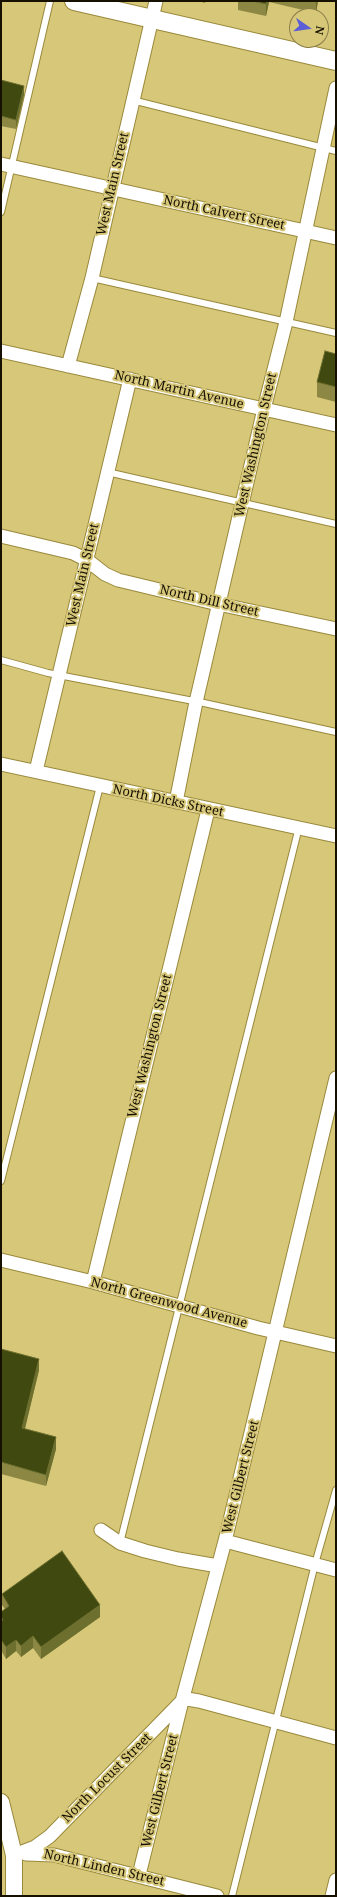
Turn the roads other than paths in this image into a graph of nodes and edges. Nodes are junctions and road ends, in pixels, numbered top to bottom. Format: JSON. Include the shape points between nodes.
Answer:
{"nodes":[{"id":1,"x":50,"y":1,"type":"edge"},
{"id":2,"x":74,"y":1,"type":"edge"},
{"id":3,"x":156,"y":1,"type":"edge"},
{"id":4,"x":152,"y":19,"type":"junction"},
{"id":5,"x":336,"y":61,"type":"edge"},
{"id":6,"x":336,"y":88,"type":"edge"},
{"id":7,"x":132,"y":100,"type":"junction"},
{"id":8,"x":322,"y":149,"type":"junction"},
{"id":9,"x":336,"y":151,"type":"edge"},
{"id":10,"x":6,"y":165,"type":"edge"},
{"id":11,"x":112,"y":188,"type":"junction"},
{"id":12,"x":1,"y":212,"type":"edge"},
{"id":13,"x":305,"y":231,"type":"junction"},
{"id":14,"x":336,"y":238,"type":"edge"},
{"id":15,"x":92,"y":278,"type":"junction"},
{"id":16,"x":286,"y":322,"type":"junction"},
{"id":17,"x":336,"y":333,"type":"edge"},
{"id":18,"x":1,"y":350,"type":"edge"},
{"id":19,"x":68,"y":366,"type":"junction"},
{"id":20,"x":130,"y":379,"type":"junction"},
{"id":21,"x":264,"y":409,"type":"junction"},
{"id":22,"x":336,"y":425,"type":"edge"},
{"id":23,"x":107,"y":472,"type":"junction"},
{"id":24,"x":242,"y":504,"type":"junction"},
{"id":25,"x":336,"y":524,"type":"edge"},
{"id":26,"x":1,"y":536,"type":"edge"},
{"id":27,"x":87,"y":560,"type":"junction"},
{"id":28,"x":218,"y":604,"type":"junction"},
{"id":29,"x":336,"y":629,"type":"edge"},
{"id":30,"x":1,"y":660,"type":"edge"},
{"id":31,"x":59,"y":674,"type":"junction"},
{"id":32,"x":196,"y":702,"type":"junction"},
{"id":33,"x":336,"y":732,"type":"edge"},
{"id":34,"x":1,"y":764,"type":"edge"},
{"id":35,"x":36,"y":771,"type":"junction"},
{"id":36,"x":100,"y":786,"type":"junction"},
{"id":37,"x":176,"y":802,"type":"junction"},
{"id":38,"x":208,"y":810,"type":"junction"},
{"id":39,"x":299,"y":827,"type":"junction"},
{"id":40,"x":336,"y":836,"type":"edge"},
{"id":41,"x":336,"y":1078,"type":"edge"},
{"id":42,"x":4,"y":1156,"type":"edge"},
{"id":43,"x":1,"y":1181,"type":"edge"},
{"id":44,"x":1,"y":1260,"type":"edge"},
{"id":45,"x":93,"y":1282,"type":"junction"},
{"id":46,"x":179,"y":1306,"type":"junction"},
{"id":47,"x":276,"y":1331,"type":"junction"},
{"id":48,"x":336,"y":1346,"type":"edge"},
{"id":49,"x":336,"y":1490,"type":"edge"},
{"id":50,"x":101,"y":1530,"type":"dead end"},
{"id":51,"x":226,"y":1541,"type":"junction"},
{"id":52,"x":120,"y":1543,"type":"junction"},
{"id":53,"x":315,"y":1564,"type":"junction"},
{"id":54,"x":218,"y":1566,"type":"junction"},
{"id":55,"x":336,"y":1570,"type":"edge"},
{"id":56,"x":182,"y":1701,"type":"junction"},
{"id":57,"x":276,"y":1721,"type":"junction"},
{"id":58,"x":336,"y":1738,"type":"edge"},
{"id":59,"x":1,"y":1802,"type":"edge"},
{"id":60,"x":14,"y":1855,"type":"junction"},
{"id":61,"x":139,"y":1875,"type":"junction"},
{"id":62,"x":336,"y":1880,"type":"edge"},
{"id":63,"x":14,"y":1896,"type":"edge"},
{"id":64,"x":216,"y":1896,"type":"edge"},
{"id":65,"x":232,"y":1896,"type":"edge"},
{"id":66,"x":332,"y":1896,"type":"edge"}],
"edges":[{"from":1,"to":10,"type":"lane"},
{"from":2,"to":4,"type":"main road"},
{"from":3,"to":4,"type":"street","name":"West Main Street"},
{"from":4,"to":5,"type":"main road"},
{"from":4,"to":7,"type":"street","name":"West Main Street"},
{"from":6,"to":8,"type":"street","name":"West Washington Street"},
{"from":7,"to":8,"type":"lane"},
{"from":7,"to":11,"type":"street","name":"West Main Street"},
{"from":8,"to":9,"type":"lane"},
{"from":8,"to":13,"type":"street","name":"West Washington Street"},
{"from":10,"to":11,"type":"street","name":"North Calvert Street"},
{"from":10,"to":12,"type":"lane"},
{"from":11,"to":13,"type":"street","name":"North Calvert Street"},
{"from":11,"to":15,"type":"street","name":"West Main Street"},
{"from":13,"to":14,"type":"street","name":"North Calvert Street"},
{"from":13,"to":16,"type":"street","name":"West Washington Street"},
{"from":15,"to":16,"type":"lane"},
{"from":15,"to":19,"type":"street","name":"West Main Street"},
{"from":16,"to":17,"type":"lane"},
{"from":16,"to":21,"type":"street","name":"West Washington Street"},
{"from":18,"to":19,"type":"street","name":"North Martin Avenue"},
{"from":19,"to":20,"type":"street","name":"North Martin Avenue"},
{"from":20,"to":21,"type":"street","name":"North Martin Avenue"},
{"from":20,"to":23,"type":"street","name":"West Main Street"},
{"from":21,"to":22,"type":"street","name":"North Martin Avenue"},
{"from":21,"to":24,"type":"street","name":"West Washington Street"},
{"from":23,"to":24,"type":"lane"},
{"from":23,"to":27,"type":"street","name":"West Main Street"},
{"from":24,"to":25,"type":"lane"},
{"from":24,"to":28,"type":"street","name":"West Washington Street"},
{"from":26,"to":27,"type":"street","name":"North Dill Street","via":[[73,553]]},
{"from":27,"to":28,"type":"street","name":"North Dill Street","via":[[105,574],[118,580]]},
{"from":27,"to":31,"type":"street","name":"West Main Street"},
{"from":28,"to":29,"type":"street","name":"North Dill Street"},
{"from":28,"to":32,"type":"street","name":"West Washington Street"},
{"from":30,"to":31,"type":"lane"},
{"from":31,"to":32,"type":"lane"},
{"from":31,"to":35,"type":"street","name":"West Main Street"},
{"from":32,"to":33,"type":"lane"},
{"from":32,"to":37,"type":"street","name":"West Washington Street"},
{"from":34,"to":35,"type":"street","name":"North Dicks Street"},
{"from":35,"to":36,"type":"street","name":"North Dicks Street"},
{"from":36,"to":37,"type":"street","name":"North Dicks Street"},
{"from":36,"to":42,"type":"lane"},
{"from":37,"to":38,"type":"street","name":"North Dicks Street"},
{"from":38,"to":39,"type":"street","name":"North Dicks Street"},
{"from":38,"to":45,"type":"street","name":"West Washington Street"},
{"from":39,"to":40,"type":"street","name":"North Dicks Street"},
{"from":39,"to":46,"type":"lane"},
{"from":41,"to":47,"type":"street","name":"West Gilbert Street"},
{"from":42,"to":43,"type":"lane"},
{"from":44,"to":45,"type":"street","name":"North Greenwood Avenue"},
{"from":45,"to":46,"type":"street","name":"North Greenwood Avenue"},
{"from":46,"to":47,"type":"street","name":"North Greenwood Avenue"},
{"from":46,"to":52,"type":"lane"},
{"from":47,"to":48,"type":"street","name":"North Greenwood Avenue"},
{"from":47,"to":51,"type":"street","name":"West Gilbert Street"},
{"from":49,"to":53,"type":"lane"},
{"from":50,"to":52,"type":"street"},
{"from":51,"to":53,"type":"street"},
{"from":51,"to":54,"type":"street","name":"West Gilbert Street"},
{"from":52,"to":54,"type":"street","via":[[178,1559]]},
{"from":53,"to":55,"type":"street"},
{"from":53,"to":57,"type":"lane"},
{"from":54,"to":56,"type":"street","name":"West Gilbert Street"},
{"from":56,"to":57,"type":"street","via":[[199,1700]]},
{"from":56,"to":60,"type":"street","name":"North Locust Street","via":[[50,1836],[35,1847]]},
{"from":56,"to":61,"type":"street","name":"West Gilbert Street"},
{"from":57,"to":58,"type":"street"},
{"from":57,"to":65,"type":"lane"},
{"from":59,"to":60,"type":"street"},
{"from":60,"to":61,"type":"street","name":"North Linden Street","via":[[54,1855]]},
{"from":60,"to":63,"type":"street"},
{"from":61,"to":64,"type":"street","name":"North Linden Street"},
{"from":62,"to":66,"type":"street"}]}
